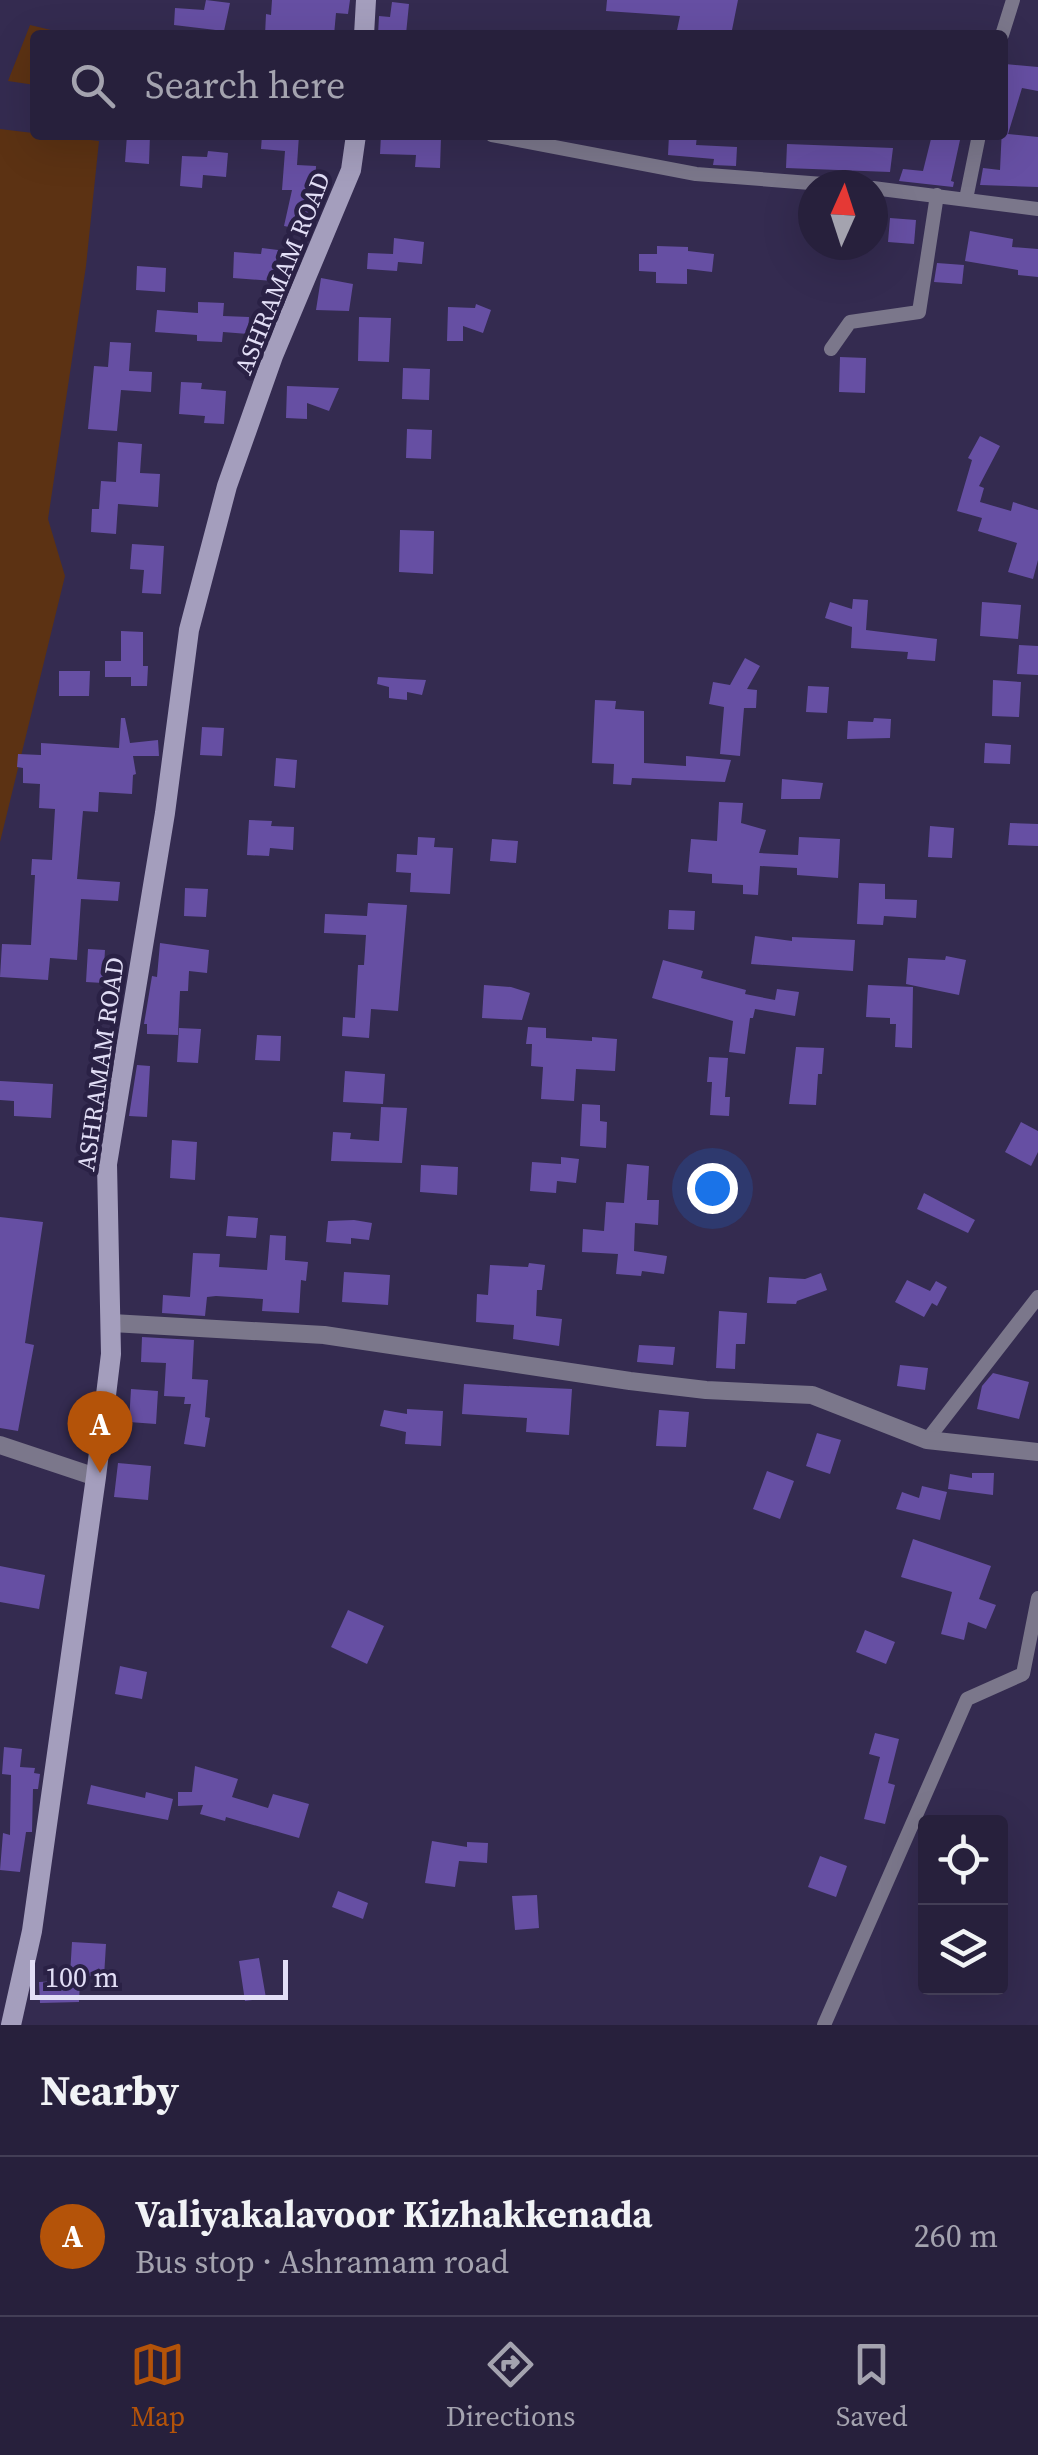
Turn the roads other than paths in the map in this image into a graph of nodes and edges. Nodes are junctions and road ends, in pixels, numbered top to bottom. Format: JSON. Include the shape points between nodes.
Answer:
{"nodes":[{"id":1,"x":366,"y":0,"type":"edge"},
{"id":2,"x":1012,"y":0,"type":"edge"},
{"id":3,"x":364,"y":30,"type":"edge"},
{"id":4,"x":1003,"y":30,"type":"edge"},
{"id":5,"x":355,"y":140,"type":"edge"},
{"id":6,"x":518,"y":140,"type":"edge"},
{"id":7,"x":978,"y":140,"type":"edge"},
{"id":8,"x":798,"y":182,"type":"edge"},
{"id":9,"x":888,"y":190,"type":"edge"},
{"id":10,"x":937,"y":195,"type":"junction"},
{"id":11,"x":966,"y":199,"type":"junction"},
{"id":12,"x":1038,"y":210,"type":"edge"},
{"id":13,"x":831,"y":349,"type":"dead end"},
{"id":14,"x":1038,"y":1297,"type":"edge"},
{"id":15,"x":112,"y":1322,"type":"junction"},
{"id":16,"x":927,"y":1440,"type":"junction"},
{"id":17,"x":0,"y":1445,"type":"edge"},
{"id":18,"x":1038,"y":1452,"type":"edge"},
{"id":19,"x":96,"y":1477,"type":"junction"},
{"id":20,"x":1038,"y":1598,"type":"edge"},
{"id":21,"x":11,"y":2025,"type":"edge"},
{"id":22,"x":824,"y":2025,"type":"edge"}],
"edges":[{"from":1,"to":3,"type":"main road"},
{"from":2,"to":4,"type":"street"},
{"from":5,"to":15,"type":"main road","name":"ASHRAMAM ROAD","via":[[351,170],[273,356],[228,486],[190,630],[108,1164]]},
{"from":6,"to":8,"type":"street","via":[[696,174]]},
{"from":7,"to":11,"type":"street"},
{"from":9,"to":10,"type":"street"},
{"from":10,"to":11,"type":"street"},
{"from":10,"to":13,"type":"street","via":[[919,312],[850,322]]},
{"from":11,"to":12,"type":"street"},
{"from":14,"to":16,"type":"street"},
{"from":15,"to":16,"type":"street","via":[[324,1334],[630,1381],[812,1395]]},
{"from":15,"to":19,"type":"main road","name":"ASHRAMAM ROAD"},
{"from":16,"to":18,"type":"street"},
{"from":17,"to":19,"type":"street"},
{"from":19,"to":21,"type":"main road","name":"ASHRAMAM ROAD","via":[[32,1931]]},
{"from":20,"to":22,"type":"street","via":[[1024,1674],[967,1698]]}]}
